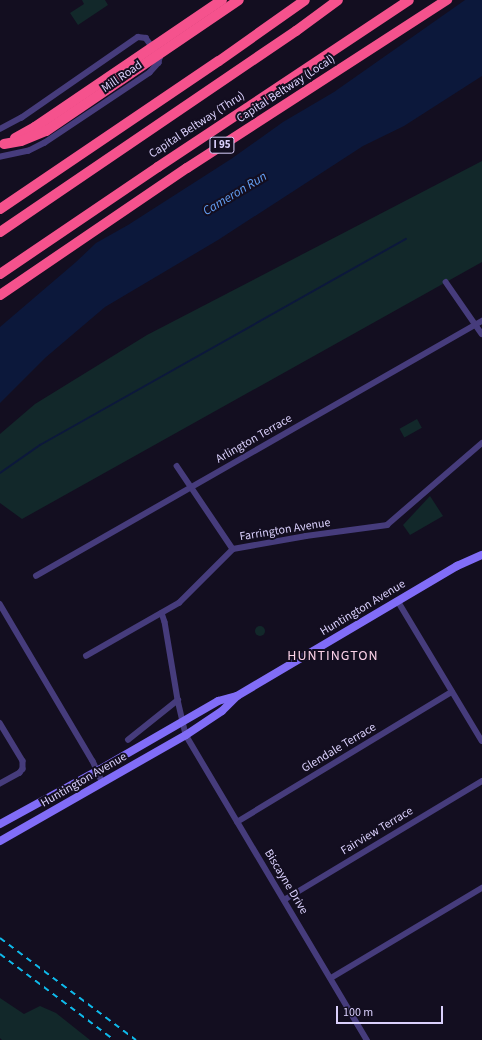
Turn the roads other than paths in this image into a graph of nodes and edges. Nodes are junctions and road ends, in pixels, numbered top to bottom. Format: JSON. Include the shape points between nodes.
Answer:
{"nodes":[{"id":1,"x":222,"y":0,"type":"edge"},
{"id":2,"x":239,"y":0,"type":"edge"},
{"id":3,"x":305,"y":0,"type":"edge"},
{"id":4,"x":338,"y":0,"type":"edge"},
{"id":5,"x":346,"y":0,"type":"edge"},
{"id":6,"x":409,"y":0,"type":"edge"},
{"id":7,"x":448,"y":0,"type":"edge"},
{"id":8,"x":296,"y":31,"type":"junction"},
{"id":9,"x":58,"y":117,"type":"junction"},
{"id":10,"x":0,"y":129,"type":"edge"},
{"id":11,"x":2,"y":144,"type":"edge"},
{"id":12,"x":0,"y":158,"type":"edge"},
{"id":13,"x":0,"y":209,"type":"edge"},
{"id":14,"x":0,"y":232,"type":"edge"},
{"id":15,"x":0,"y":274,"type":"edge"},
{"id":16,"x":446,"y":282,"type":"dead end"},
{"id":17,"x":0,"y":295,"type":"edge"},
{"id":18,"x":482,"y":321,"type":"edge"},
{"id":19,"x":476,"y":325,"type":"junction"},
{"id":20,"x":482,"y":334,"type":"edge"},
{"id":21,"x":482,"y":443,"type":"edge"},
{"id":22,"x":177,"y":466,"type":"dead end"},
{"id":23,"x":191,"y":488,"type":"junction"},
{"id":24,"x":233,"y":549,"type":"junction"},
{"id":25,"x":482,"y":555,"type":"edge"},
{"id":26,"x":36,"y":576,"type":"dead end"},
{"id":27,"x":398,"y":601,"type":"junction"},
{"id":28,"x":0,"y":604,"type":"edge"},
{"id":29,"x":162,"y":613,"type":"junction"},
{"id":30,"x":86,"y":656,"type":"dead end"},
{"id":31,"x":452,"y":692,"type":"junction"},
{"id":32,"x":237,"y":696,"type":"junction"},
{"id":33,"x":178,"y":700,"type":"junction"},
{"id":34,"x":183,"y":722,"type":"junction"},
{"id":35,"x":0,"y":723,"type":"edge"},
{"id":36,"x":186,"y":735,"type":"junction"},
{"id":37,"x":128,"y":740,"type":"dead end"},
{"id":38,"x":482,"y":741,"type":"edge"},
{"id":39,"x":97,"y":770,"type":"junction"},
{"id":40,"x":482,"y":780,"type":"edge"},
{"id":41,"x":103,"y":783,"type":"junction"},
{"id":42,"x":0,"y":784,"type":"edge"},
{"id":43,"x":237,"y":822,"type":"junction"},
{"id":44,"x":0,"y":824,"type":"edge"},
{"id":45,"x":0,"y":841,"type":"edge"},
{"id":46,"x":482,"y":888,"type":"edge"},
{"id":47,"x":284,"y":900,"type":"junction"},
{"id":48,"x":331,"y":978,"type":"junction"},
{"id":49,"x":367,"y":1040,"type":"edge"}],
"edges":[{"from":1,"to":9,"type":"highway"},
{"from":2,"to":9,"type":"highway"},
{"from":3,"to":13,"type":"highway"},
{"from":4,"to":8,"type":"highway","name":"Capital Beltway (Thru)"},
{"from":5,"to":8,"type":"highway"},
{"from":6,"to":15,"type":"highway","name":"Capital Beltway (Thru)","number":"I 95"},
{"from":7,"to":17,"type":"highway","name":"Capital Beltway (Local)","number":"I 95","via":[[187,168]]},
{"from":8,"to":14,"type":"highway","name":"Capital Beltway (Thru)"},
{"from":9,"to":11,"type":"highway"},
{"from":10,"to":12,"type":"street","name":"Mill Road","via":[[21,118],[138,38],[146,38],[160,57],[159,63],[150,73],[45,143],[29,151]]},
{"from":16,"to":19,"type":"street"},
{"from":18,"to":19,"type":"street","name":"Arlington Terrace"},
{"from":19,"to":20,"type":"street"},
{"from":19,"to":23,"type":"street","name":"Arlington Terrace"},
{"from":21,"to":24,"type":"street","name":"Farrington Avenue","via":[[387,525]]},
{"from":22,"to":23,"type":"street"},
{"from":23,"to":24,"type":"street"},
{"from":23,"to":26,"type":"street","name":"Arlington Terrace"},
{"from":24,"to":29,"type":"street","name":"Farrington Avenue","via":[[179,603]]},
{"from":25,"to":27,"type":"main road","name":"Huntington Avenue","via":[[457,566]]},
{"from":27,"to":31,"type":"street"},
{"from":27,"to":32,"type":"main road","name":"Huntington Avenue"},
{"from":28,"to":39,"type":"street"},
{"from":29,"to":30,"type":"street","name":"Farrington Avenue"},
{"from":29,"to":33,"type":"street","via":[[166,622]]},
{"from":31,"to":38,"type":"street"},
{"from":31,"to":43,"type":"street","name":"Glendale Terrace"},
{"from":32,"to":34,"type":"main road","name":"Huntington Avenue","via":[[218,701]]},
{"from":32,"to":36,"type":"main road","name":"Huntington Avenue","via":[[222,711]]},
{"from":33,"to":34,"type":"street"},
{"from":33,"to":37,"type":"street"},
{"from":34,"to":36,"type":"street"},
{"from":34,"to":39,"type":"main road","name":"Huntington Avenue"},
{"from":35,"to":42,"type":"street","via":[[23,761],[23,769]]},
{"from":36,"to":41,"type":"main road","name":"Huntington Avenue"},
{"from":36,"to":43,"type":"street","name":"Biscayne Drive"},
{"from":39,"to":41,"type":"street"},
{"from":39,"to":44,"type":"main road","name":"Huntington Avenue"},
{"from":40,"to":47,"type":"street","name":"Fairview Terrace"},
{"from":41,"to":45,"type":"main road","name":"Huntington Avenue"},
{"from":43,"to":47,"type":"street","name":"Biscayne Drive"},
{"from":46,"to":48,"type":"street"},
{"from":47,"to":48,"type":"street","name":"Biscayne Drive"},
{"from":48,"to":49,"type":"street","name":"Biscayne Drive"}]}
